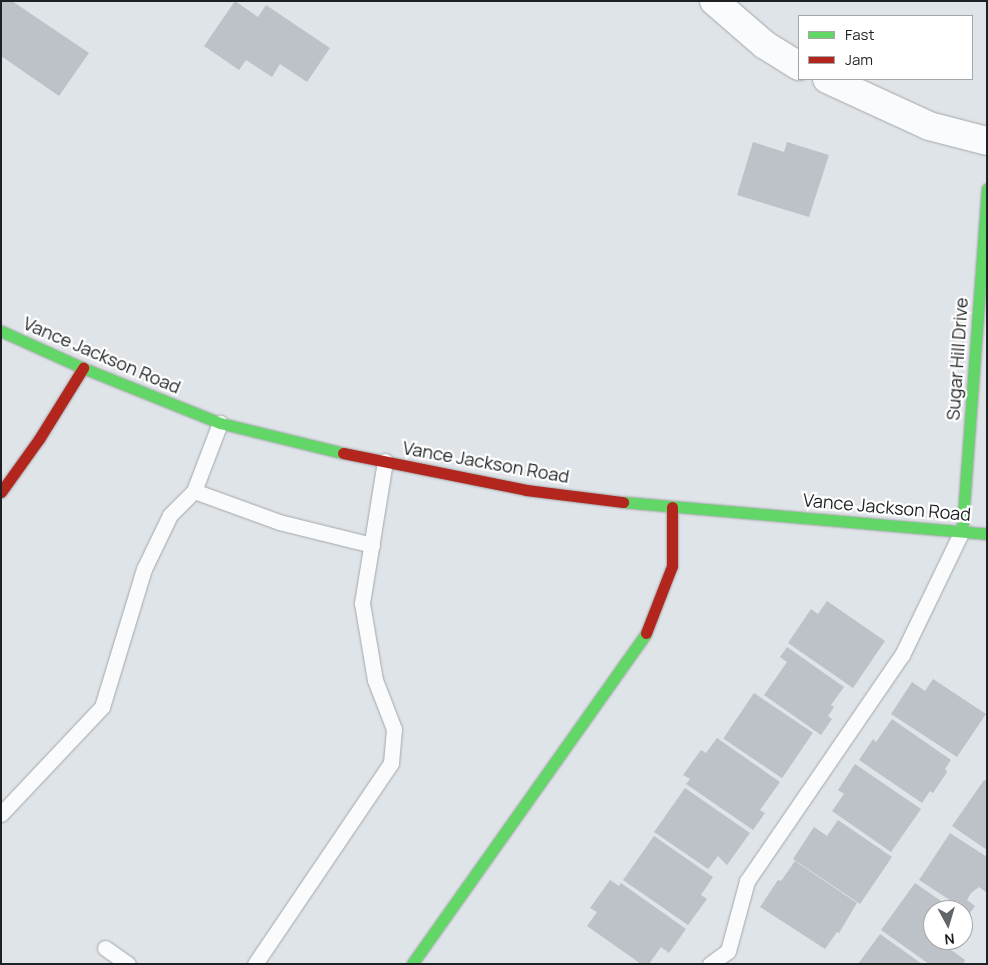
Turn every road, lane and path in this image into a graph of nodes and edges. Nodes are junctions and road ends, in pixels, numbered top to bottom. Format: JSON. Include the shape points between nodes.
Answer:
{"nodes":[{"id":1,"x":714,"y":1,"type":"edge"},
{"id":2,"x":798,"y":65,"type":"edge"},
{"id":3,"x":829,"y":80,"type":"edge"},
{"id":4,"x":987,"y":141,"type":"edge"},
{"id":5,"x":987,"y":189,"type":"edge"},
{"id":6,"x":1,"y":331,"type":"edge"},
{"id":7,"x":83,"y":368,"type":"junction"},
{"id":8,"x":220,"y":423,"type":"junction"},
{"id":9,"x":385,"y":461,"type":"junction"},
{"id":10,"x":194,"y":491,"type":"junction"},
{"id":11,"x":1,"y":492,"type":"edge"},
{"id":12,"x":672,"y":507,"type":"junction"},
{"id":13,"x":962,"y":531,"type":"junction"},
{"id":14,"x":987,"y":534,"type":"edge"},
{"id":15,"x":372,"y":545,"type":"junction"},
{"id":16,"x":1,"y":814,"type":"edge"},
{"id":17,"x":105,"y":948,"type":"dead end"},
{"id":18,"x":128,"y":964,"type":"edge"},
{"id":19,"x":255,"y":964,"type":"edge"},
{"id":20,"x":412,"y":964,"type":"edge"},
{"id":21,"x":710,"y":964,"type":"edge"}],
"edges":[{"from":1,"to":2,"type":"street","via":[[765,45]]},
{"from":3,"to":4,"type":"street","via":[[929,126]]},
{"from":5,"to":13,"type":"street","name":"Sugar Hill Drive"},
{"from":6,"to":7,"type":"street","name":"Vance Jackson Road"},
{"from":7,"to":8,"type":"street","name":"Vance Jackson Road"},
{"from":7,"to":11,"type":"street"},
{"from":8,"to":9,"type":"street","name":"Vance Jackson Road"},
{"from":8,"to":10,"type":"lane"},
{"from":9,"to":12,"type":"street","name":"Vance Jackson Road","via":[[526,490]]},
{"from":9,"to":15,"type":"lane"},
{"from":10,"to":15,"type":"lane","via":[[279,522]]},
{"from":10,"to":16,"type":"lane","via":[[170,515],[144,569],[102,707]]},
{"from":12,"to":13,"type":"street","name":"Vance Jackson Road"},
{"from":12,"to":20,"type":"street","via":[[672,566],[650,628]]},
{"from":13,"to":14,"type":"street","name":"Vance Jackson Road"},
{"from":13,"to":21,"type":"lane","via":[[902,655],[747,881],[728,951]]},
{"from":15,"to":19,"type":"lane","via":[[362,603],[375,680],[394,729],[391,764]]},
{"from":17,"to":18,"type":"lane"}]}
